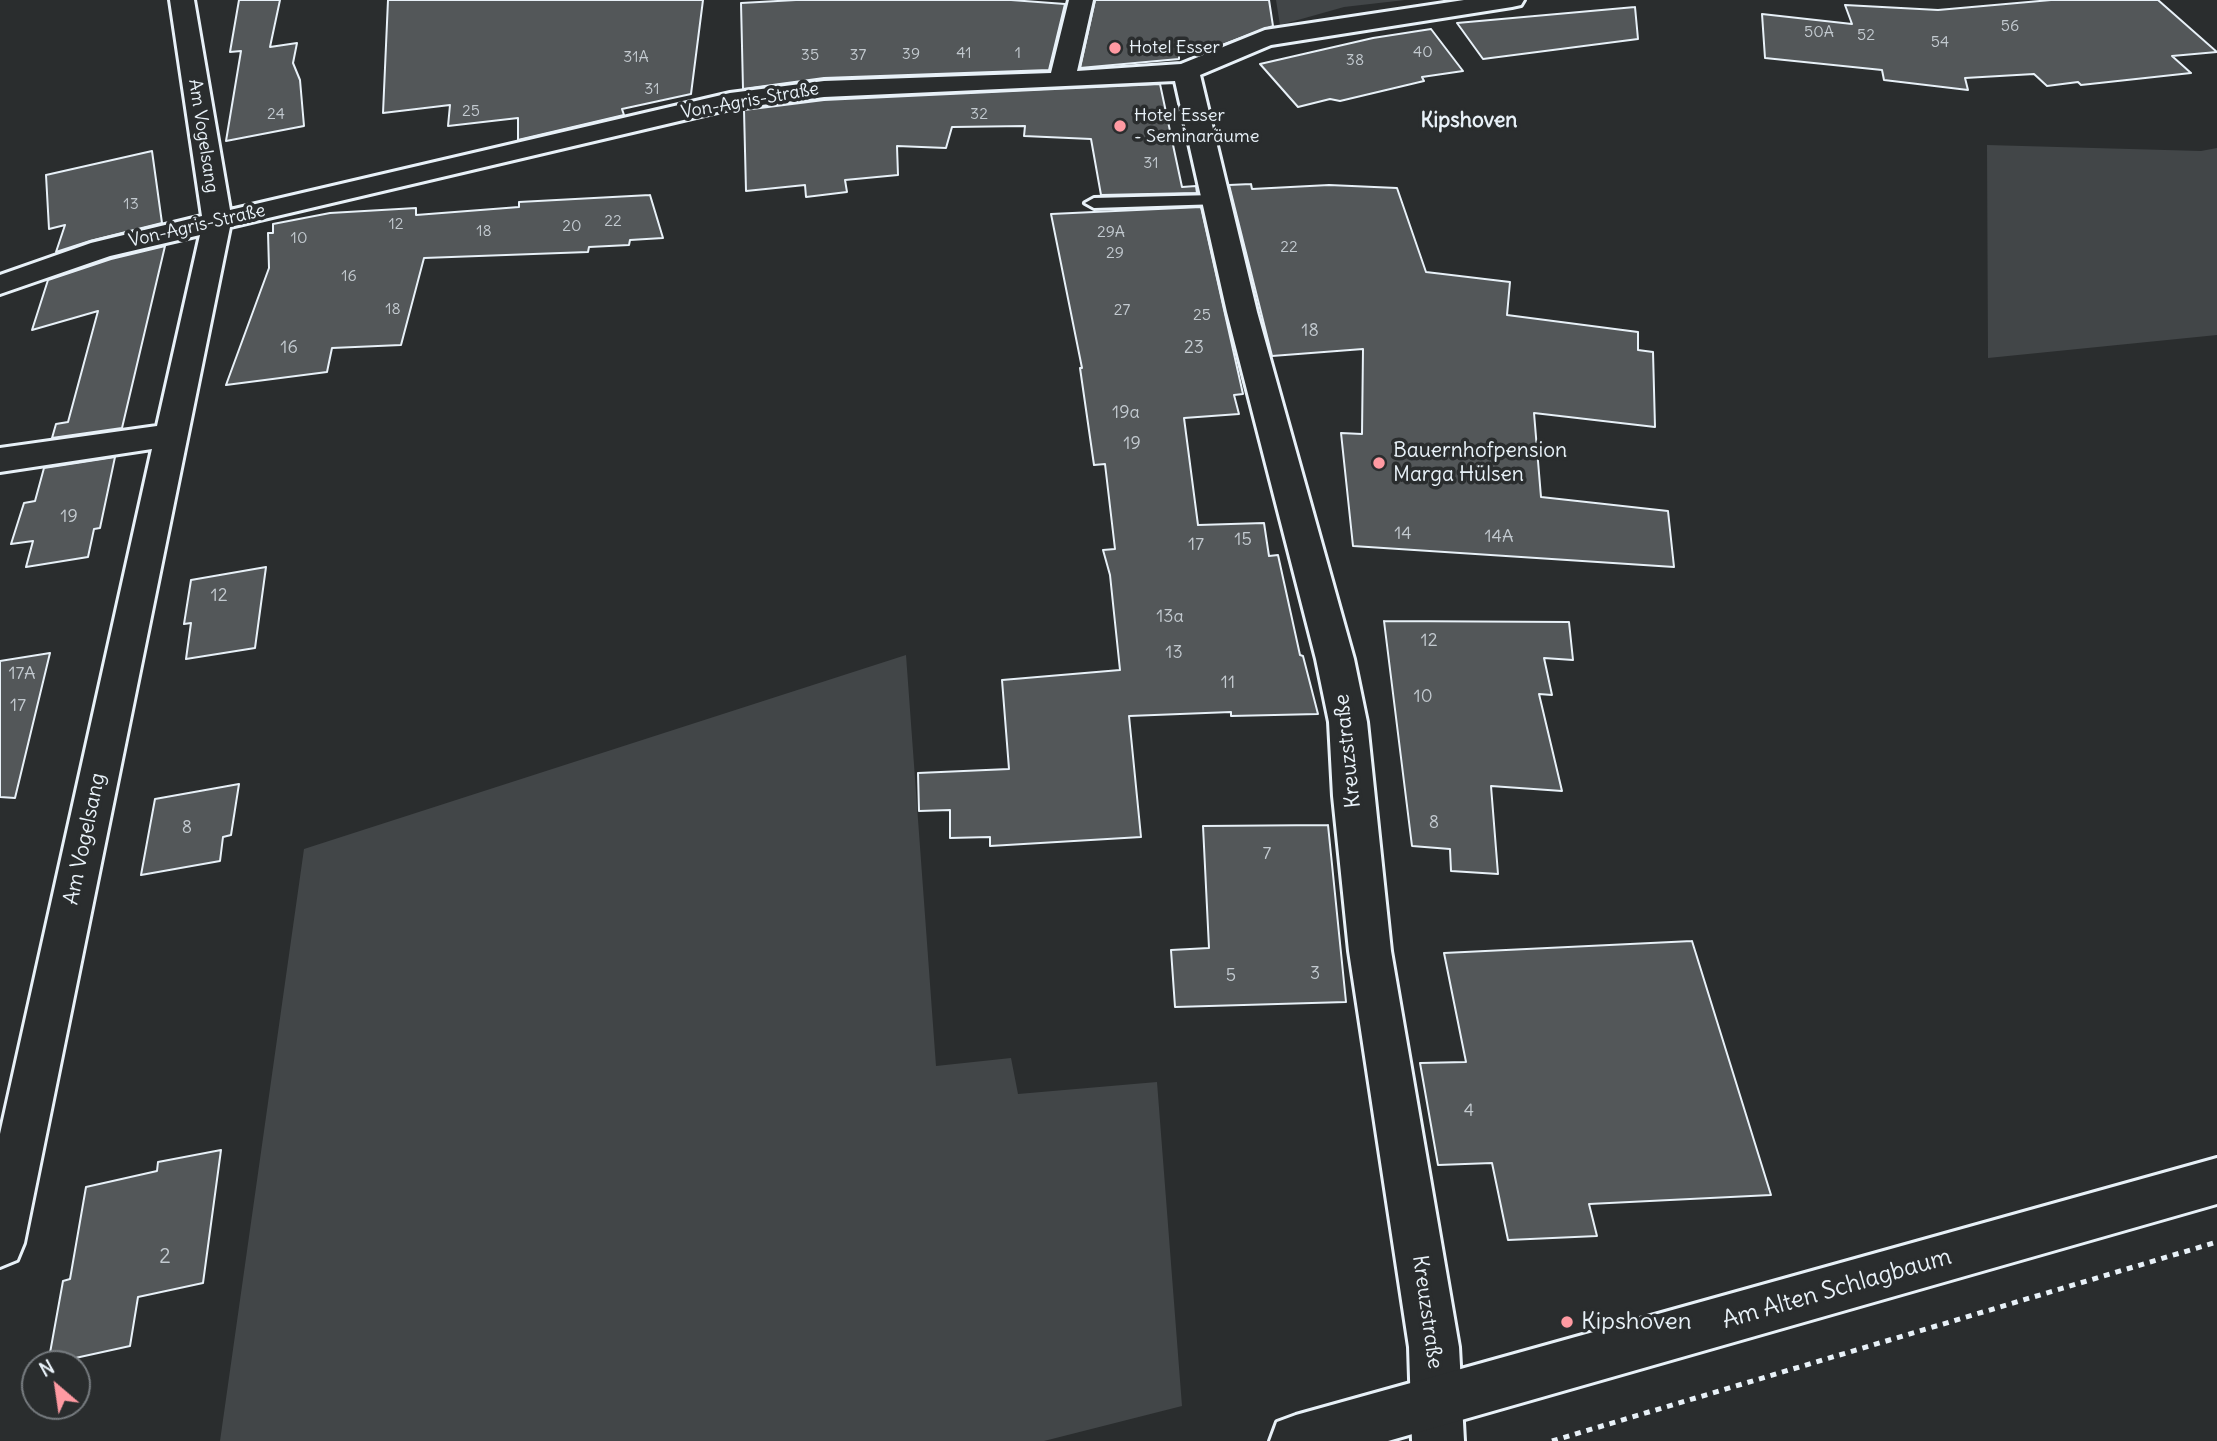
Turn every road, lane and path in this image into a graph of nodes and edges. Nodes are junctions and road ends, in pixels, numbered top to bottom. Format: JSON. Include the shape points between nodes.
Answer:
{"nodes":[{"id":1,"x":182,"y":0,"type":"edge"},
{"id":2,"x":1081,"y":0,"type":"edge"},
{"id":3,"x":1499,"y":1,"type":"edge"},
{"id":4,"x":1186,"y":72,"type":"junction"},
{"id":5,"x":1062,"y":80,"type":"junction"},
{"id":6,"x":1214,"y":200,"type":"junction"},
{"id":7,"x":1094,"y":203,"type":"dead end"},
{"id":8,"x":217,"y":220,"type":"junction"},
{"id":9,"x":0,"y":285,"type":"edge"},
{"id":10,"x":170,"y":435,"type":"junction"},
{"id":11,"x":0,"y":460,"type":"edge"},
{"id":12,"x":2217,"y":1181,"type":"edge"},
{"id":13,"x":2217,"y":1242,"type":"edge"},
{"id":14,"x":0,"y":1243,"type":"edge"},
{"id":15,"x":1438,"y":1421,"type":"edge"},
{"id":16,"x":1296,"y":1441,"type":"edge"},
{"id":17,"x":1552,"y":1441,"type":"edge"}],
"edges":[{"from":1,"to":8,"type":"street","name":"Am Vogelsang"},
{"from":2,"to":5,"type":"street"},
{"from":3,"to":4,"type":"street","name":"Von-Agris-Straße","via":[[1265,38]]},
{"from":4,"to":5,"type":"street","name":"Von-Agris-Straße"},
{"from":4,"to":6,"type":"street","name":"Kreuzstraße"},
{"from":5,"to":8,"type":"street","name":"Von-Agris-Straße","via":[[824,89],[755,97]]},
{"from":6,"to":7,"type":"lane"},
{"from":6,"to":15,"type":"street","name":"Kreuzstraße","via":[[1348,722],[1370,951],[1434,1347]]},
{"from":8,"to":9,"type":"street","name":"Von-Agris-Straße","via":[[101,249]]},
{"from":8,"to":10,"type":"street","name":"Am Vogelsang"},
{"from":10,"to":11,"type":"street"},
{"from":10,"to":14,"type":"street","name":"Am Vogelsang"},
{"from":12,"to":15,"type":"street","name":"Am Alten Schlagbaum"},
{"from":13,"to":17,"type":"path"},
{"from":15,"to":16,"type":"street","name":"Am Alten Schlagbaum"}]}
